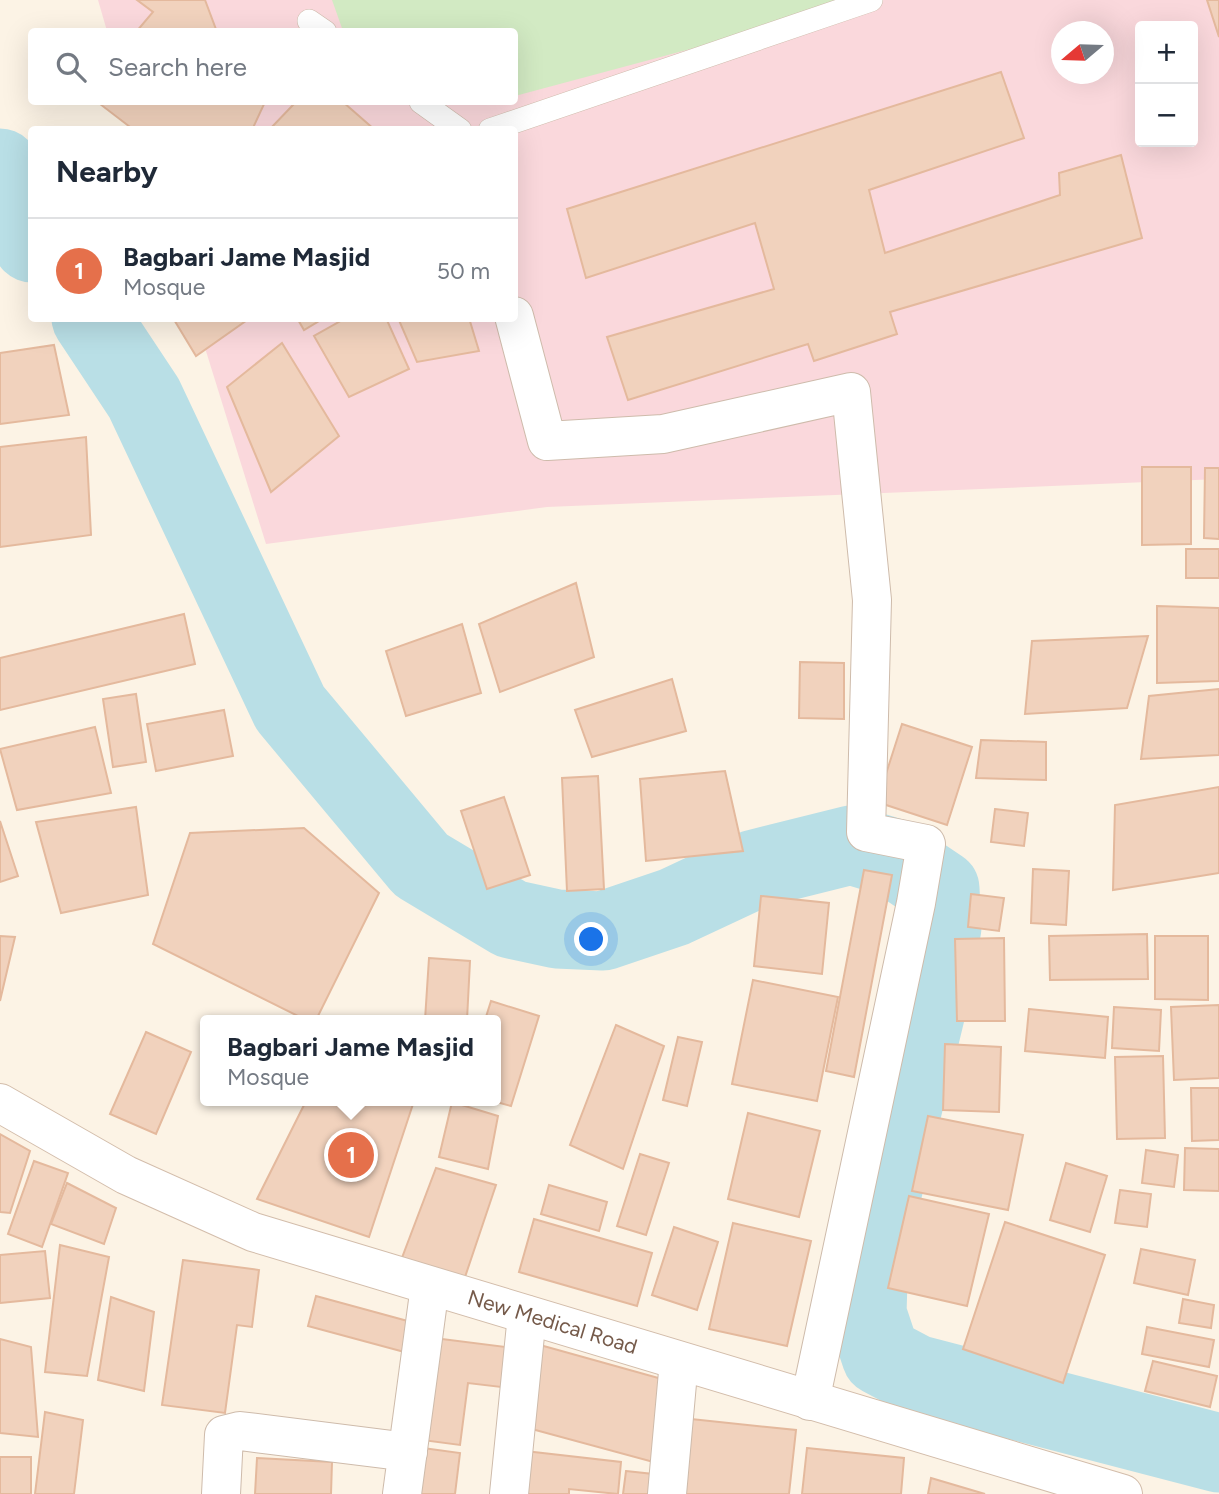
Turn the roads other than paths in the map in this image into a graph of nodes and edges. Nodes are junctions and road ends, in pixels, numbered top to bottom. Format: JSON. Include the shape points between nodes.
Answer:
{"nodes":[{"id":1,"x":871,"y":0,"type":"edge"},
{"id":2,"x":425,"y":105,"type":"edge"},
{"id":3,"x":454,"y":126,"type":"edge"},
{"id":4,"x":502,"y":126,"type":"edge"},
{"id":5,"x":516,"y":322,"type":"edge"},
{"id":6,"x":0,"y":1103,"type":"edge"},
{"id":7,"x":430,"y":1286,"type":"junction"},
{"id":8,"x":527,"y":1315,"type":"junction"},
{"id":9,"x":679,"y":1361,"type":"junction"},
{"id":10,"x":810,"y":1401,"type":"junction"},
{"id":11,"x":408,"y":1452,"type":"junction"},
{"id":12,"x":221,"y":1494,"type":"edge"},
{"id":13,"x":402,"y":1494,"type":"edge"},
{"id":14,"x":509,"y":1494,"type":"edge"},
{"id":15,"x":667,"y":1494,"type":"edge"},
{"id":16,"x":1123,"y":1494,"type":"edge"}],
"edges":[{"from":1,"to":4,"type":"lane"},
{"from":2,"to":3,"type":"lane"},
{"from":5,"to":10,"type":"street","via":[[547,441],[663,434],[851,392],[872,600],[866,832],[926,844]]},
{"from":6,"to":7,"type":"street","name":"New Medical Road","via":[[127,1175],[210,1214],[253,1232]]},
{"from":7,"to":8,"type":"street","name":"New Medical Road"},
{"from":7,"to":11,"type":"street"},
{"from":8,"to":9,"type":"street","name":"New Medical Road"},
{"from":8,"to":14,"type":"street"},
{"from":9,"to":10,"type":"street","name":"New Medical Road"},
{"from":9,"to":15,"type":"street"},
{"from":10,"to":16,"type":"street","name":"New Medical Road"},
{"from":11,"to":12,"type":"street","via":[[240,1431],[224,1435]]},
{"from":11,"to":13,"type":"street"}]}
